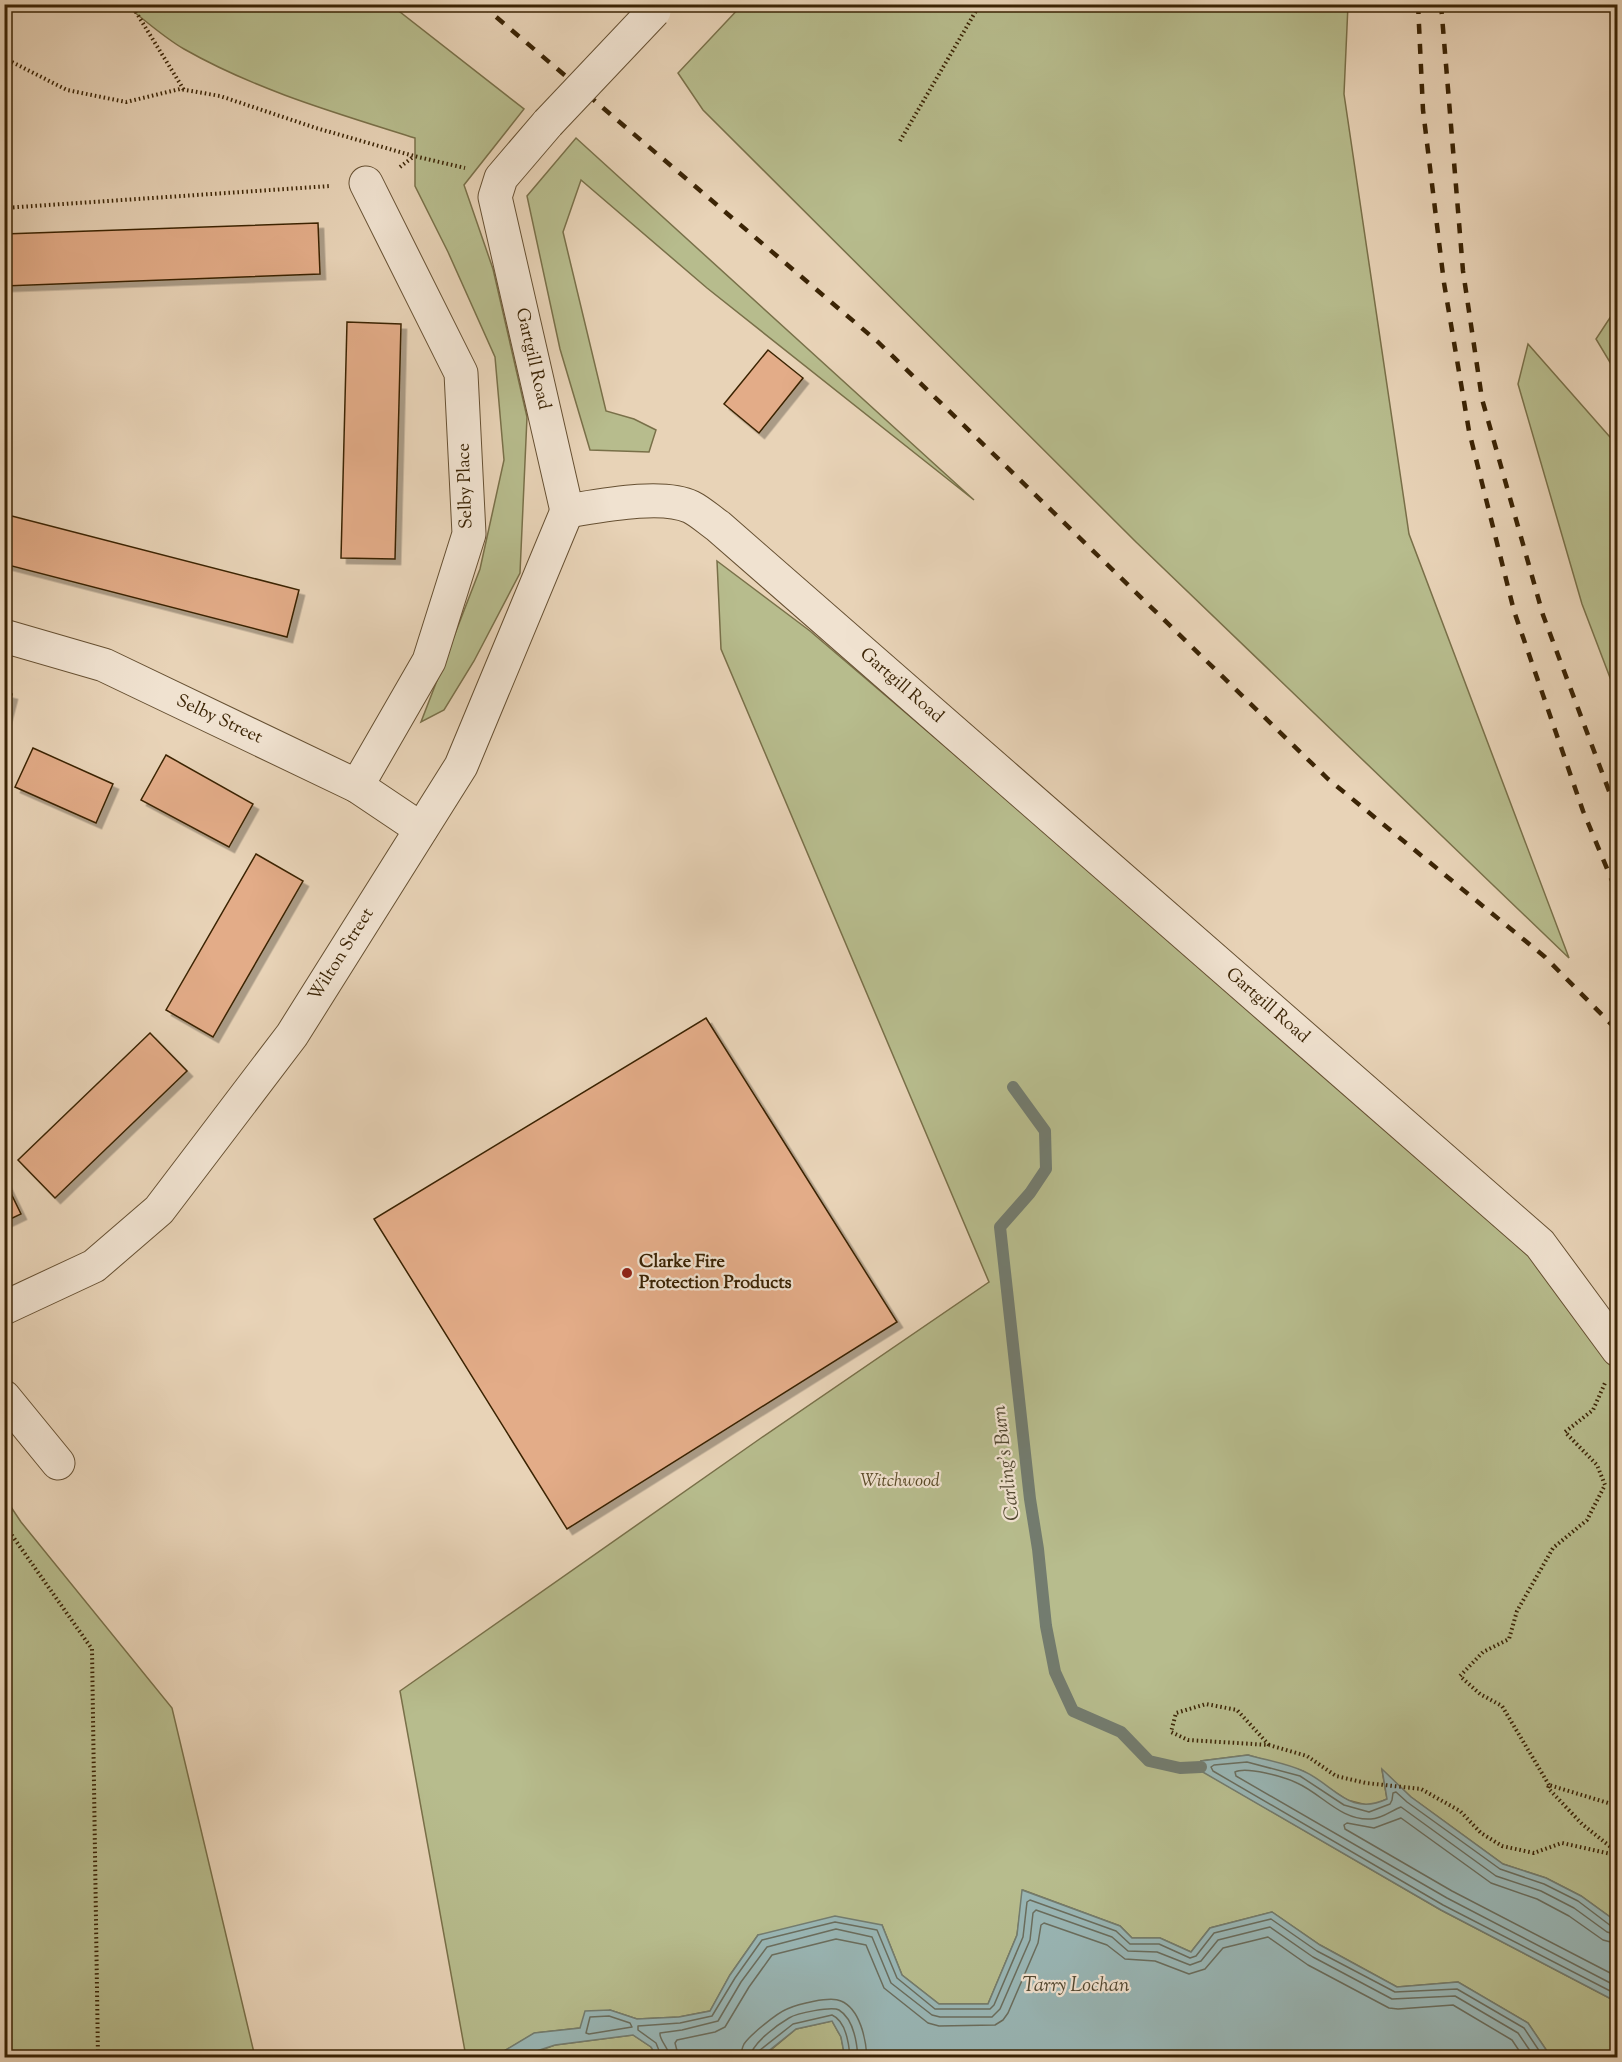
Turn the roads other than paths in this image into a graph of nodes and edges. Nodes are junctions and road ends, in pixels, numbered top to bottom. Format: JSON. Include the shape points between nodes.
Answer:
{"nodes":[{"id":1,"x":658,"y":8,"type":"edge"},
{"id":2,"x":366,"y":183,"type":"road end"},
{"id":3,"x":567,"y":511,"type":"junction"},
{"id":4,"x":4,"y":636,"type":"edge"},
{"id":5,"x":357,"y":786,"type":"junction"},
{"id":6,"x":421,"y":830,"type":"junction"},
{"id":7,"x":4,"y":1308,"type":"edge"},
{"id":8,"x":1617,"y":1350,"type":"edge"},
{"id":9,"x":4,"y":1397,"type":"edge"},
{"id":10,"x":58,"y":1463,"type":"dead end"}],
"edges":[{"from":1,"to":3,"type":"street","name":"Gartgill Road","bridge":true,"via":[[548,123],[501,178],[495,197]]},
{"from":2,"to":5,"type":"street","name":"Selby Place","via":[[461,374],[470,534],[429,661]]},
{"from":3,"to":6,"type":"street","name":"Wilton Street","via":[[461,766]]},
{"from":3,"to":8,"type":"street","name":"Gartgill Road","via":[[660,501],[690,506],[718,526],[1540,1244]]},
{"from":4,"to":5,"type":"street","name":"Selby Street","via":[[104,665]]},
{"from":5,"to":6,"type":"street","name":"Selby Street"},
{"from":6,"to":7,"type":"street","name":"Wilton Street","via":[[292,1035],[159,1210],[94,1266]]},
{"from":9,"to":10,"type":"street"}]}
